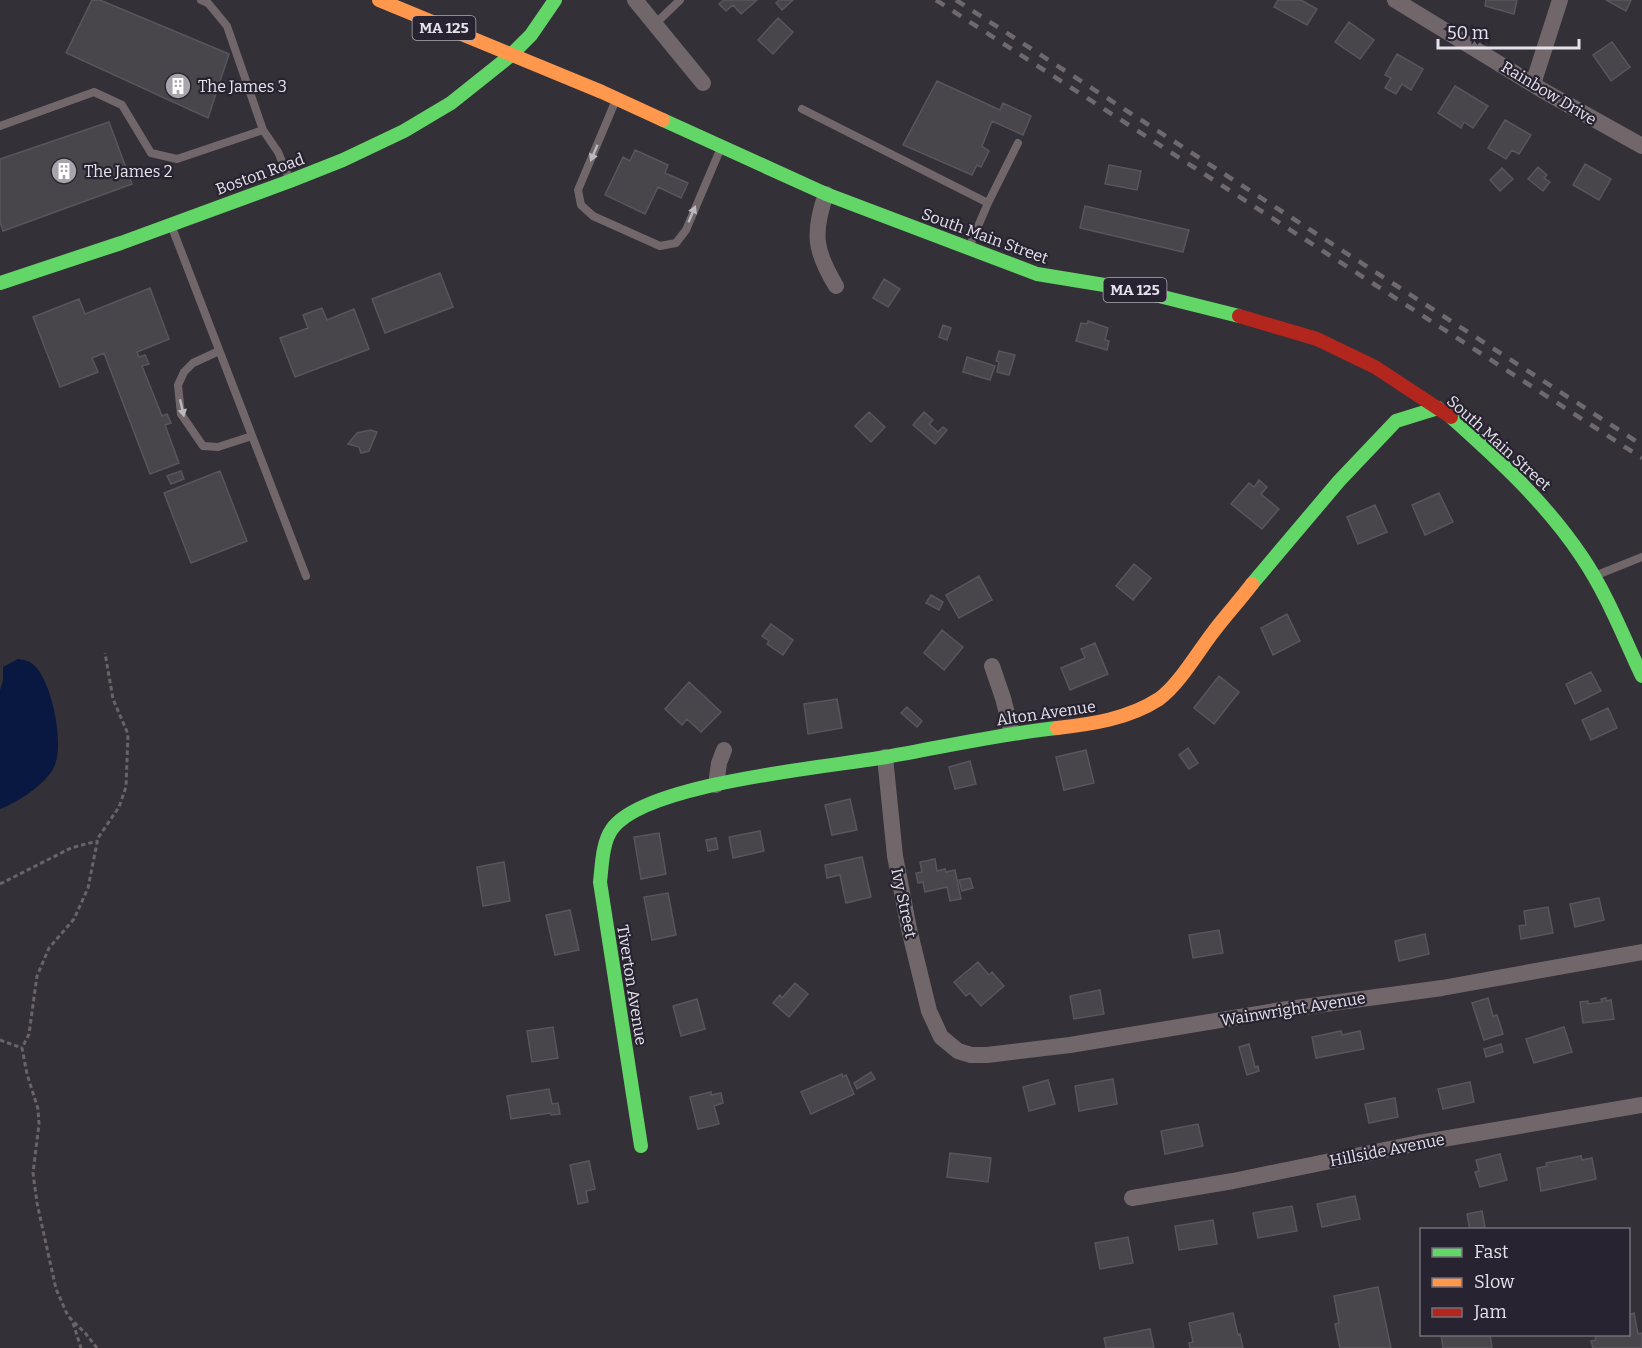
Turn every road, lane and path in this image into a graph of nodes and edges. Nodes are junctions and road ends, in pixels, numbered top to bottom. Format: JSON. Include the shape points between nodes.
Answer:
{"nodes":[{"id":1,"x":201,"y":0,"type":"edge"},
{"id":2,"x":379,"y":0,"type":"edge"},
{"id":3,"x":555,"y":0,"type":"edge"},
{"id":4,"x":635,"y":0,"type":"edge"},
{"id":5,"x":680,"y":0,"type":"edge"},
{"id":6,"x":1395,"y":0,"type":"edge"},
{"id":7,"x":1560,"y":0,"type":"edge"},
{"id":8,"x":655,"y":24,"type":"junction"},
{"id":9,"x":510,"y":56,"type":"junction"},
{"id":10,"x":703,"y":83,"type":"dead end"},
{"id":11,"x":1533,"y":84,"type":"junction"},
{"id":12,"x":617,"y":99,"type":"junction"},
{"id":13,"x":802,"y":109,"type":"dead end"},
{"id":14,"x":0,"y":126,"type":"edge"},
{"id":15,"x":263,"y":130,"type":"junction"},
{"id":16,"x":1018,"y":143,"type":"dead end"},
{"id":17,"x":721,"y":146,"type":"junction"},
{"id":18,"x":1642,"y":146,"type":"edge"},
{"id":19,"x":291,"y":181,"type":"junction"},
{"id":20,"x":826,"y":195,"type":"junction"},
{"id":21,"x":988,"y":203,"type":"junction"},
{"id":22,"x":171,"y":224,"type":"junction"},
{"id":23,"x":968,"y":248,"type":"junction"},
{"id":24,"x":0,"y":283,"type":"edge"},
{"id":25,"x":836,"y":286,"type":"dead end"},
{"id":26,"x":219,"y":351,"type":"junction"},
{"id":27,"x":1438,"y":408,"type":"junction"},
{"id":28,"x":252,"y":436,"type":"junction"},
{"id":29,"x":1642,"y":557,"type":"edge"},
{"id":30,"x":306,"y":576,"type":"dead end"},
{"id":31,"x":1594,"y":576,"type":"junction"},
{"id":32,"x":105,"y":653,"type":"dead end"},
{"id":33,"x":992,"y":666,"type":"dead end"},
{"id":34,"x":1642,"y":676,"type":"edge"},
{"id":35,"x":1012,"y":734,"type":"junction"},
{"id":36,"x":724,"y":750,"type":"dead end"},
{"id":37,"x":885,"y":757,"type":"junction"},
{"id":38,"x":716,"y":784,"type":"junction"},
{"id":39,"x":612,"y":829,"type":"joint"},
{"id":40,"x":97,"y":842,"type":"junction"},
{"id":41,"x":0,"y":884,"type":"edge"},
{"id":42,"x":1642,"y":952,"type":"edge"},
{"id":43,"x":0,"y":1040,"type":"edge"},
{"id":44,"x":946,"y":1042,"type":"joint"},
{"id":45,"x":22,"y":1048,"type":"junction"},
{"id":46,"x":1642,"y":1105,"type":"edge"},
{"id":47,"x":641,"y":1146,"type":"dead end"},
{"id":48,"x":1132,"y":1198,"type":"dead end"},
{"id":49,"x":73,"y":1321,"type":"junction"},
{"id":50,"x":81,"y":1348,"type":"edge"},
{"id":51,"x":97,"y":1348,"type":"edge"}],
"edges":[{"from":1,"to":15,"type":"lane","via":[[227,26]]},
{"from":2,"to":9,"type":"street","name":"South Main Street","number":"MA 125"},
{"from":3,"to":9,"type":"street","name":"Boston Road","via":[[531,35]]},
{"from":4,"to":8,"type":"street"},
{"from":5,"to":8,"type":"lane"},
{"from":6,"to":11,"type":"street","name":"Rainbow Drive"},
{"from":7,"to":11,"type":"street"},
{"from":8,"to":10,"type":"street"},
{"from":9,"to":12,"type":"street","name":"South Main Street","number":"MA 125"},
{"from":9,"to":19,"type":"street","name":"Boston Road","via":[[451,103],[404,131]]},
{"from":11,"to":18,"type":"street","name":"Rainbow Drive"},
{"from":12,"to":17,"type":"street","name":"South Main Street","number":"MA 125"},
{"from":12,"to":17,"type":"lane","one_way":true,"via":[[578,190],[581,205],[593,216],[660,246],[676,243],[686,230]]},
{"from":13,"to":21,"type":"lane"},
{"from":14,"to":15,"type":"lane","via":[[94,92],[122,105],[151,153],[177,159]]},
{"from":15,"to":19,"type":"lane"},
{"from":16,"to":21,"type":"lane"},
{"from":17,"to":20,"type":"street","name":"South Main Street","number":"MA 125"},
{"from":19,"to":22,"type":"street","name":"Boston Road"},
{"from":20,"to":23,"type":"street","name":"South Main Street","number":"MA 125"},
{"from":20,"to":25,"type":"street","via":[[818,218],[817,243]]},
{"from":21,"to":23,"type":"lane"},
{"from":22,"to":24,"type":"street","name":"Boston Road"},
{"from":22,"to":26,"type":"lane"},
{"from":23,"to":27,"type":"street","name":"South Main Street","number":"MA 125","via":[[1037,274],[1212,307],[1317,339],[1375,367]]},
{"from":26,"to":28,"type":"lane"},
{"from":26,"to":28,"type":"lane","one_way":true,"via":[[193,363],[184,372],[178,384],[181,414],[203,446],[218,447]]},
{"from":27,"to":31,"type":"street","name":"South Main Street","number":"MA 125","via":[[1524,484],[1555,519]]},
{"from":27,"to":35,"type":"street","name":"Alton Avenue","via":[[1396,421],[1339,481],[1160,698],[1099,723]]},
{"from":28,"to":30,"type":"lane"},
{"from":29,"to":31,"type":"lane"},
{"from":31,"to":34,"type":"street","name":"South Main Street","number":"MA 125","via":[[1632,644]]},
{"from":32,"to":40,"type":"path","via":[[113,699],[128,734],[128,759],[126,787],[119,807]]},
{"from":33,"to":35,"type":"street"},
{"from":35,"to":37,"type":"street","name":"Alton Avenue"},
{"from":36,"to":38,"type":"street"},
{"from":37,"to":38,"type":"street","name":"Alton Avenue"},
{"from":37,"to":44,"type":"street","name":"Ivy Street","via":[[892,839],[909,928],[929,1011]]},
{"from":38,"to":39,"type":"street","name":"Alton Avenue","via":[[651,803]]},
{"from":39,"to":47,"type":"street","name":"Tiverton Avenue","via":[[600,882]]},
{"from":40,"to":41,"type":"path","via":[[71,848]]},
{"from":40,"to":45,"type":"path","via":[[88,888],[74,919],[49,948],[37,976],[29,1034]]},
{"from":42,"to":44,"type":"street","name":"Wainwright Avenue","via":[[1442,988],[1042,1049],[971,1055]]},
{"from":43,"to":45,"type":"path"},
{"from":45,"to":49,"type":"path","via":[[38,1109],[33,1173],[37,1203],[56,1289]]},
{"from":46,"to":48,"type":"street","name":"Hillside Avenue"},
{"from":49,"to":50,"type":"path"},
{"from":49,"to":51,"type":"path"}]}
